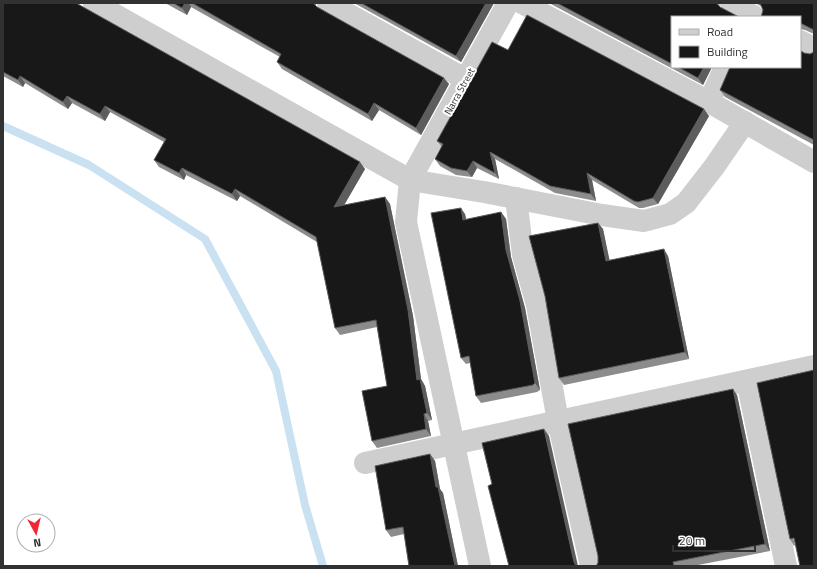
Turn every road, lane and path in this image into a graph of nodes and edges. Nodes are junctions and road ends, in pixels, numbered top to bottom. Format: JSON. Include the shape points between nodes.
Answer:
{"nodes":[{"id":1,"x":94,"y":3,"type":"edge"},
{"id":2,"x":328,"y":3,"type":"edge"},
{"id":3,"x":508,"y":3,"type":"edge"},
{"id":4,"x":522,"y":3,"type":"edge"},
{"id":5,"x":731,"y":3,"type":"edge"},
{"id":6,"x":752,"y":13,"type":"edge"},
{"id":7,"x":801,"y":42,"type":"edge"},
{"id":8,"x":814,"y":48,"type":"edge"},
{"id":9,"x":725,"y":68,"type":"edge"},
{"id":10,"x":465,"y":79,"type":"junction"},
{"id":11,"x":709,"y":102,"type":"junction"},
{"id":12,"x":745,"y":122,"type":"junction"},
{"id":13,"x":814,"y":162,"type":"edge"},
{"id":14,"x":410,"y":180,"type":"junction"},
{"id":15,"x":516,"y":198,"type":"junction"},
{"id":16,"x":814,"y":366,"type":"edge"},
{"id":17,"x":747,"y":380,"type":"junction"},
{"id":18,"x":558,"y":421,"type":"junction"},
{"id":19,"x":454,"y":443,"type":"junction"},
{"id":20,"x":365,"y":463,"type":"dead end"},
{"id":21,"x":480,"y":566,"type":"edge"},
{"id":22,"x":591,"y":566,"type":"edge"},
{"id":23,"x":786,"y":566,"type":"edge"}],
"edges":[{"from":1,"to":14,"type":"street"},
{"from":2,"to":10,"type":"street"},
{"from":3,"to":10,"type":"street","name":"Narra Street"},
{"from":4,"to":11,"type":"street"},
{"from":5,"to":6,"type":"street"},
{"from":7,"to":8,"type":"street"},
{"from":9,"to":11,"type":"street"},
{"from":10,"to":14,"type":"street","name":"Narra Street"},
{"from":11,"to":12,"type":"street"},
{"from":12,"to":13,"type":"street"},
{"from":12,"to":15,"type":"street","via":[[686,203],[670,214],[644,221]]},
{"from":14,"to":15,"type":"street"},
{"from":14,"to":19,"type":"street","via":[[406,222]]},
{"from":15,"to":18,"type":"street","via":[[523,255],[537,305]]},
{"from":16,"to":17,"type":"street"},
{"from":17,"to":18,"type":"street"},
{"from":17,"to":23,"type":"street"},
{"from":18,"to":19,"type":"street"},
{"from":18,"to":22,"type":"street"},
{"from":19,"to":20,"type":"street"},
{"from":19,"to":21,"type":"street"}]}
